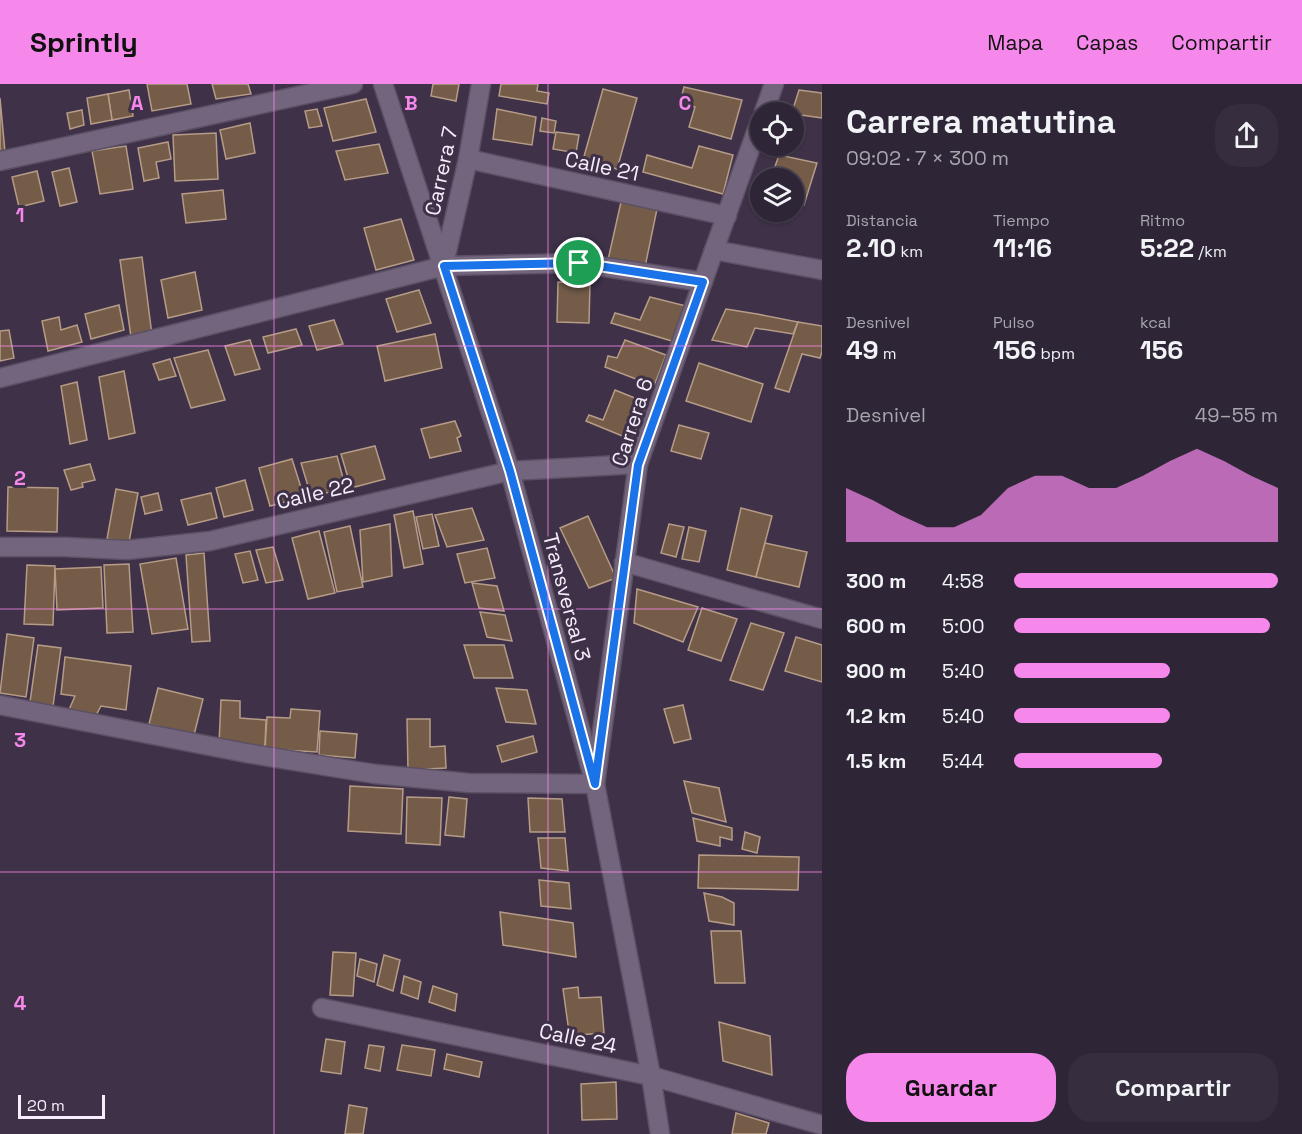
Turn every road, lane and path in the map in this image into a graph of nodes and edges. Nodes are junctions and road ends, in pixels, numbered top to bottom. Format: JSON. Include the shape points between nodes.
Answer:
{"nodes":[{"id":1,"x":353,"y":84,"type":"edge"},
{"id":2,"x":383,"y":84,"type":"edge"},
{"id":3,"x":481,"y":84,"type":"edge"},
{"id":4,"x":774,"y":84,"type":"edge"},
{"id":5,"x":768,"y":102,"type":"edge"},
{"id":6,"x":750,"y":150,"type":"edge"},
{"id":7,"x":468,"y":159,"type":"junction"},
{"id":8,"x":0,"y":161,"type":"edge"},
{"id":9,"x":727,"y":216,"type":"junction"},
{"id":10,"x":714,"y":250,"type":"junction"},
{"id":11,"x":444,"y":266,"type":"junction"},
{"id":12,"x":822,"y":270,"type":"edge"},
{"id":13,"x":703,"y":282,"type":"junction"},
{"id":14,"x":0,"y":378,"type":"edge"},
{"id":15,"x":638,"y":465,"type":"junction"},
{"id":16,"x":510,"y":471,"type":"junction"},
{"id":17,"x":0,"y":547,"type":"edge"},
{"id":18,"x":624,"y":562,"type":"junction"},
{"id":19,"x":822,"y":619,"type":"edge"},
{"id":20,"x":0,"y":705,"type":"edge"},
{"id":21,"x":595,"y":784,"type":"junction"},
{"id":22,"x":322,"y":1008,"type":"dead end"},
{"id":23,"x":651,"y":1076,"type":"junction"},
{"id":24,"x":822,"y":1125,"type":"edge"},
{"id":25,"x":660,"y":1134,"type":"edge"}],
"edges":[{"from":1,"to":8,"type":"street"},
{"from":2,"to":11,"type":"street","name":"Transversal 3"},
{"from":3,"to":7,"type":"street","name":"Carrera 7"},
{"from":4,"to":5,"type":"street"},
{"from":6,"to":9,"type":"street","name":"Carrera 6"},
{"from":7,"to":9,"type":"street","name":"Calle 21"},
{"from":7,"to":11,"type":"street","name":"Carrera 7"},
{"from":9,"to":10,"type":"street","name":"Carrera 6"},
{"from":10,"to":12,"type":"street"},
{"from":10,"to":13,"type":"street","name":"Carrera 6"},
{"from":11,"to":13,"type":"street","via":[[579,263]]},
{"from":11,"to":14,"type":"street"},
{"from":11,"to":16,"type":"street","name":"Transversal 3"},
{"from":13,"to":15,"type":"street","name":"Carrera 6"},
{"from":15,"to":16,"type":"street","name":"Calle 22"},
{"from":15,"to":18,"type":"street","name":"Carrera 6"},
{"from":16,"to":17,"type":"street","name":"Calle 22","via":[[210,541],[127,550]]},
{"from":16,"to":21,"type":"street","name":"Transversal 3"},
{"from":18,"to":19,"type":"street"},
{"from":18,"to":21,"type":"street","name":"Carrera 6"},
{"from":20,"to":21,"type":"street","via":[[375,774],[469,783]]},
{"from":21,"to":23,"type":"street","name":"Transversal 3"},
{"from":22,"to":23,"type":"street","name":"Calle 24"},
{"from":23,"to":24,"type":"street","name":"Calle 24"},
{"from":23,"to":25,"type":"street","name":"Transversal 3"}]}
